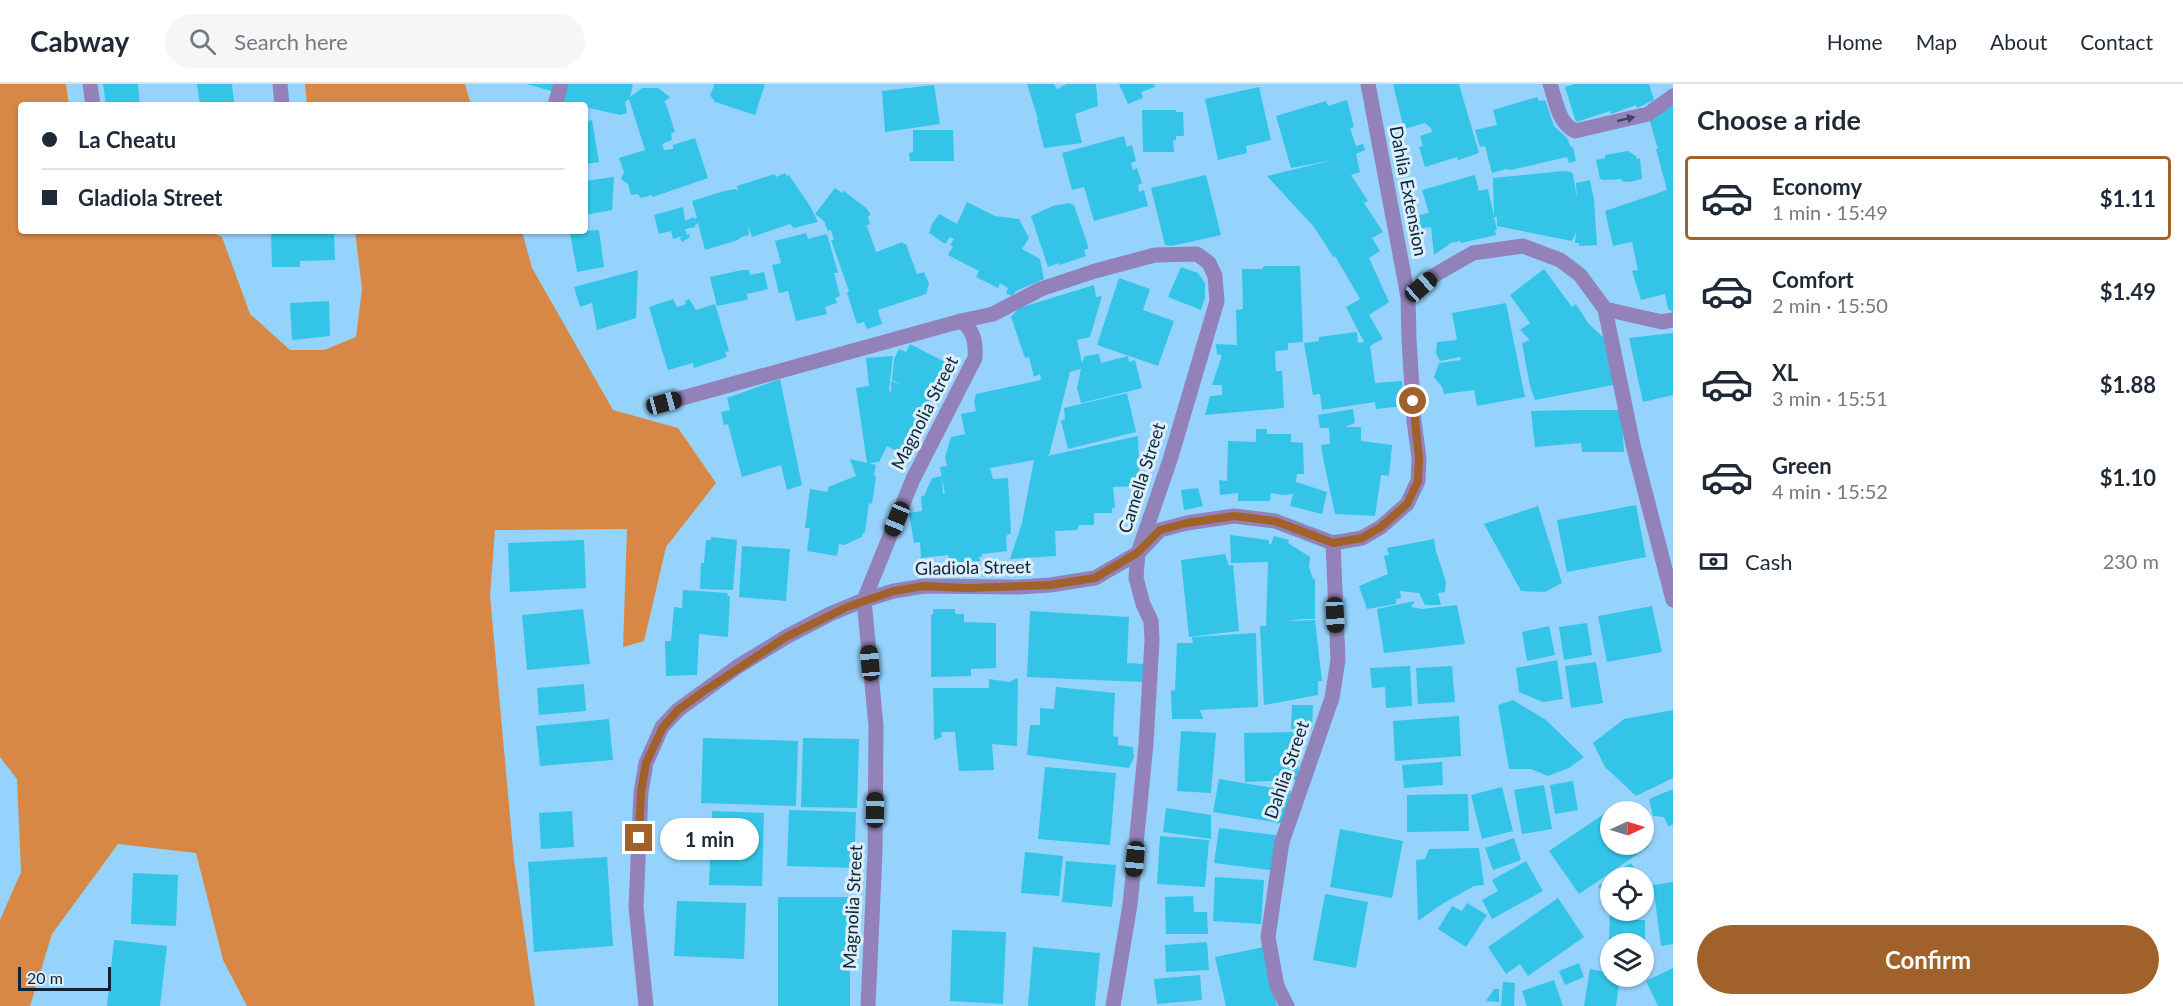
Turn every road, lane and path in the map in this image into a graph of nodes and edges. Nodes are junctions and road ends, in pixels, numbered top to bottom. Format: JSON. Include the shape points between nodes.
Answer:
{"nodes":[{"id":1,"x":90,"y":84,"type":"edge"},
{"id":2,"x":280,"y":84,"type":"edge"},
{"id":3,"x":561,"y":84,"type":"edge"},
{"id":4,"x":1368,"y":84,"type":"edge"},
{"id":5,"x":1550,"y":84,"type":"edge"},
{"id":6,"x":1673,"y":96,"type":"edge"},
{"id":7,"x":93,"y":102,"type":"edge"},
{"id":8,"x":282,"y":102,"type":"edge"},
{"id":9,"x":556,"y":102,"type":"edge"},
{"id":10,"x":1408,"y":297,"type":"junction"},
{"id":11,"x":1605,"y":309,"type":"junction"},
{"id":12,"x":1673,"y":320,"type":"edge"},
{"id":13,"x":961,"y":321,"type":"junction"},
{"id":14,"x":664,"y":403,"type":"dead end"},
{"id":15,"x":1333,"y":543,"type":"junction"},
{"id":16,"x":1137,"y":553,"type":"junction"},
{"id":17,"x":864,"y":600,"type":"junction"},
{"id":18,"x":1673,"y":600,"type":"edge"},
{"id":19,"x":646,"y":1006,"type":"edge"},
{"id":20,"x":867,"y":1006,"type":"edge"},
{"id":21,"x":1113,"y":1006,"type":"edge"},
{"id":22,"x":1287,"y":1006,"type":"edge"}],
"edges":[{"from":1,"to":7,"type":"street"},
{"from":2,"to":8,"type":"street"},
{"from":3,"to":9,"type":"street"},
{"from":4,"to":10,"type":"street","name":"Dahlia Extension"},
{"from":5,"to":6,"type":"street","one_way":true,"via":[[1561,119],[1575,131],[1648,114]]},
{"from":10,"to":11,"type":"street","via":[[1433,276],[1473,253],[1523,246],[1560,260],[1580,275]]},
{"from":10,"to":15,"type":"street","name":"Dahlia Extension","via":[[1418,481],[1407,504],[1381,527],[1362,538]]},
{"from":11,"to":12,"type":"street","via":[[1662,322]]},
{"from":11,"to":18,"type":"street","via":[[1633,445]]},
{"from":13,"to":14,"type":"street","name":"Magnolia Street"},
{"from":13,"to":16,"type":"street","name":"Camella Street","via":[[993,314],[1041,289],[1095,270],[1155,255],[1197,254],[1209,263],[1215,276],[1217,301],[1170,460]]},
{"from":13,"to":17,"type":"street","name":"Magnolia Street","via":[[969,327],[976,344],[975,358],[913,479]]},
{"from":15,"to":16,"type":"street","name":"Gladiola Street","via":[[1275,521],[1234,516],[1160,530]]},
{"from":15,"to":22,"type":"street","name":"Dahlia Street","via":[[1338,660],[1332,698],[1282,842],[1268,937],[1277,986]]},
{"from":16,"to":17,"type":"street","name":"Gladiola Street","via":[[1095,578],[1078,582],[1018,587],[924,586]]},
{"from":16,"to":21,"type":"street","name":"Camella Street","via":[[1136,578],[1151,621],[1152,640],[1130,905]]},
{"from":17,"to":19,"type":"street","name":"Gladiola Street","via":[[786,637],[738,667],[678,710],[656,739],[646,763],[641,792],[636,906]]},
{"from":17,"to":20,"type":"street","name":"Magnolia Street","via":[[876,726],[875,853]]}]}
